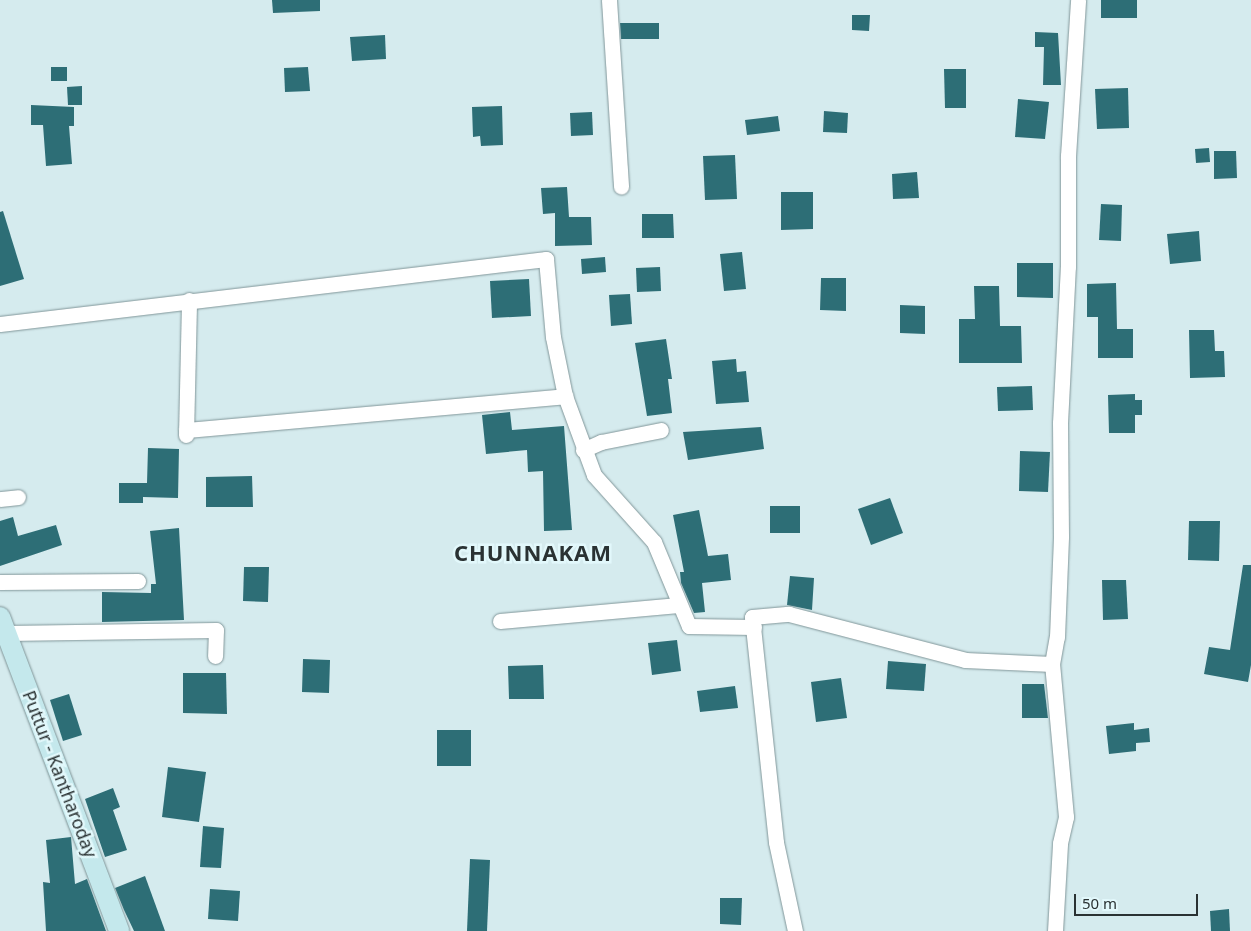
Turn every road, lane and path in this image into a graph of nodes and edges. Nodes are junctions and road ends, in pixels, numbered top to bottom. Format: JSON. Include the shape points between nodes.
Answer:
{"nodes":[{"id":1,"x":609,"y":0,"type":"edge"},
{"id":2,"x":1078,"y":0,"type":"edge"},
{"id":3,"x":621,"y":187,"type":"dead end"},
{"id":4,"x":189,"y":300,"type":"junction"},
{"id":5,"x":0,"y":324,"type":"edge"},
{"id":6,"x":565,"y":396,"type":"junction"},
{"id":7,"x":661,"y":430,"type":"dead end"},
{"id":8,"x":583,"y":450,"type":"junction"},
{"id":9,"x":18,"y":497,"type":"dead end"},
{"id":10,"x":0,"y":499,"type":"edge"},
{"id":11,"x":138,"y":581,"type":"dead end"},
{"id":12,"x":0,"y":582,"type":"edge"},
{"id":13,"x":678,"y":605,"type":"junction"},
{"id":14,"x":500,"y":621,"type":"dead end"},
{"id":15,"x":3,"y":625,"type":"edge"},
{"id":16,"x":754,"y":627,"type":"junction"},
{"id":17,"x":215,"y":656,"type":"dead end"},
{"id":18,"x":1052,"y":664,"type":"junction"},
{"id":19,"x":120,"y":931,"type":"edge"},
{"id":20,"x":795,"y":931,"type":"edge"},
{"id":21,"x":1055,"y":931,"type":"edge"}],
"edges":[{"from":1,"to":3,"type":"street"},
{"from":2,"to":18,"type":"street","via":[[1068,156],[1068,267],[1060,423],[1061,536],[1057,636]]},
{"from":4,"to":5,"type":"street"},
{"from":4,"to":6,"type":"street","via":[[546,259],[553,337]]},
{"from":4,"to":6,"type":"street","via":[[186,433]]},
{"from":6,"to":8,"type":"street"},
{"from":7,"to":8,"type":"street","via":[[601,442]]},
{"from":8,"to":13,"type":"street","via":[[594,475],[654,542]]},
{"from":9,"to":10,"type":"street"},
{"from":11,"to":12,"type":"street"},
{"from":13,"to":14,"type":"street"},
{"from":13,"to":16,"type":"street","via":[[689,626]]},
{"from":15,"to":17,"type":"street","via":[[216,630]]},
{"from":15,"to":19,"type":"main road","name":"Puttur - Kantharoday"},
{"from":16,"to":18,"type":"street","via":[[752,617],[789,614],[965,660]]},
{"from":16,"to":20,"type":"street","via":[[776,842]]},
{"from":18,"to":21,"type":"street","via":[[1066,817],[1060,843]]}]}
